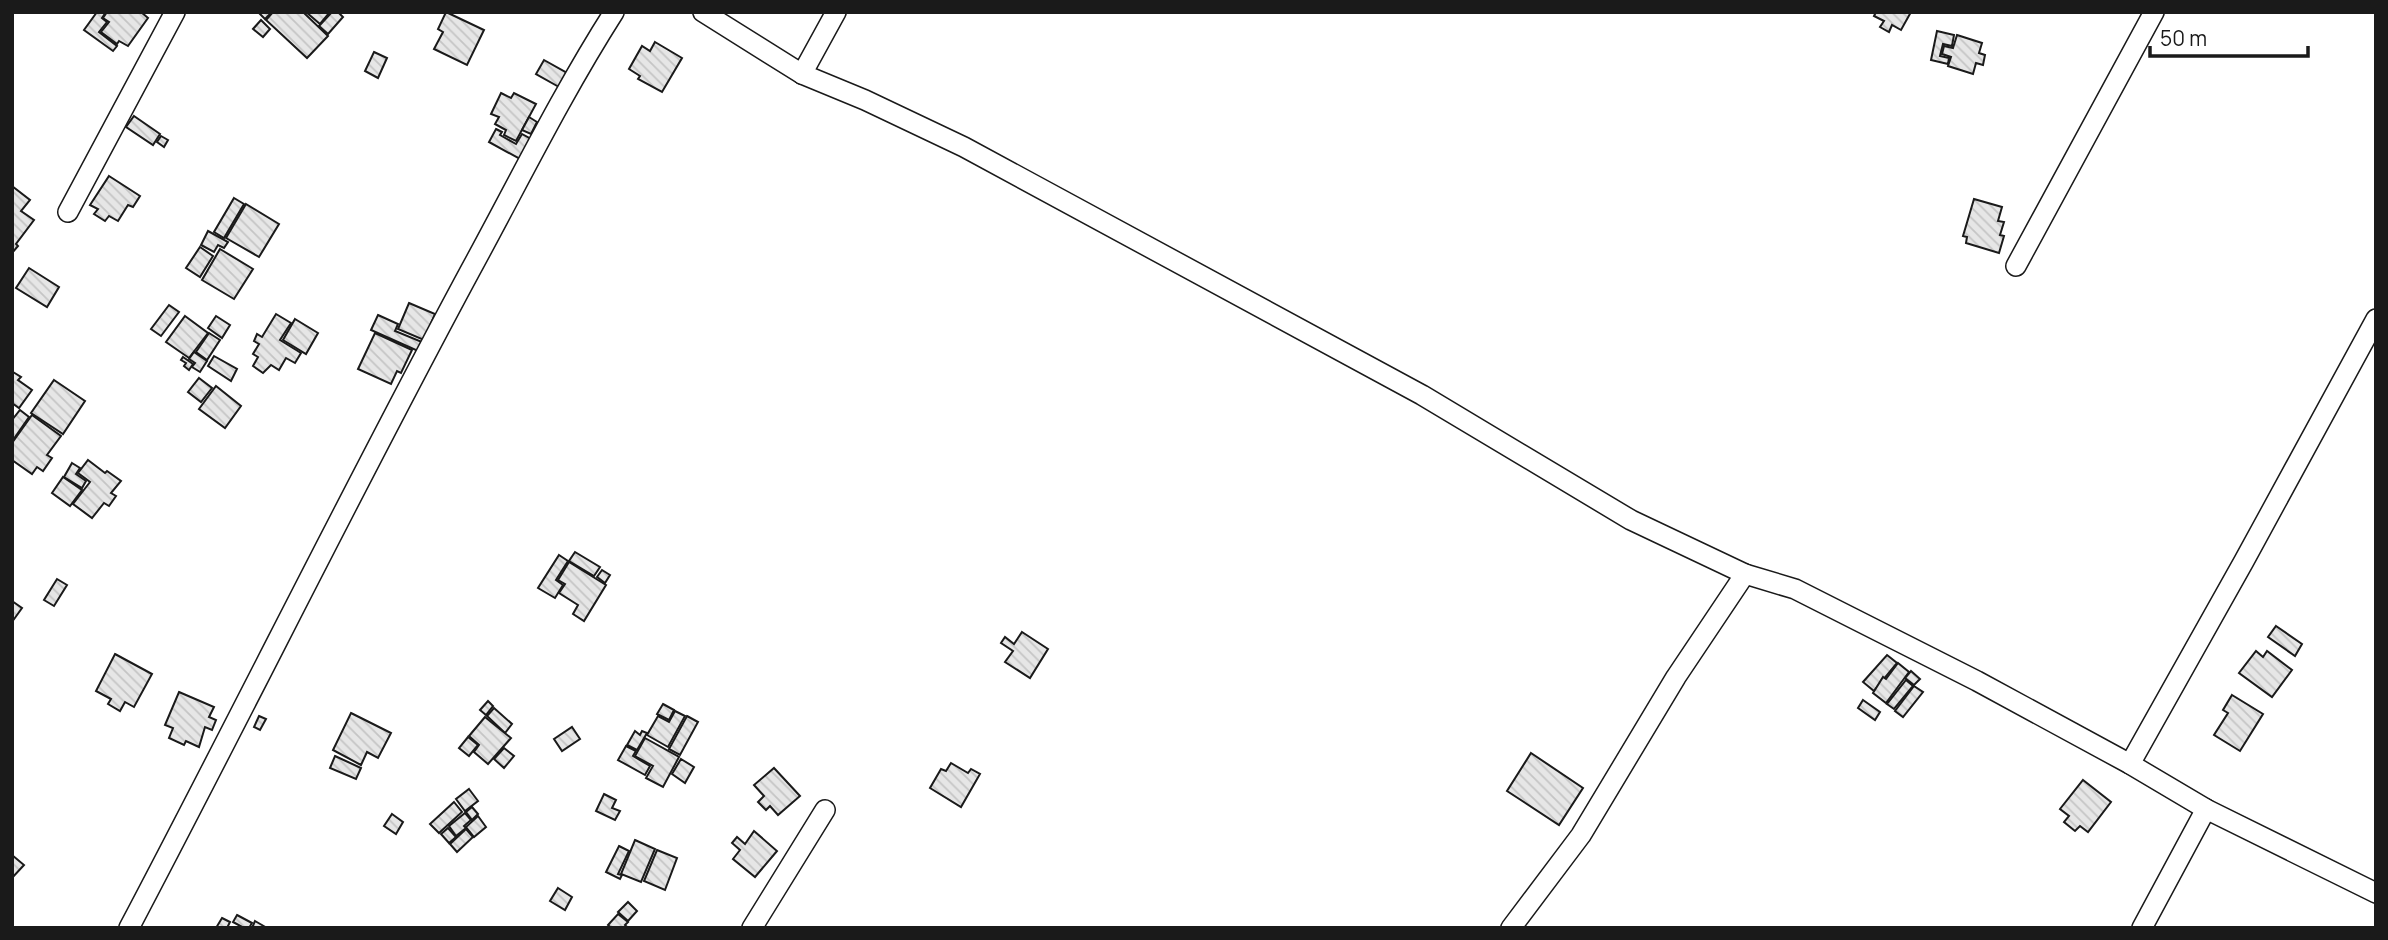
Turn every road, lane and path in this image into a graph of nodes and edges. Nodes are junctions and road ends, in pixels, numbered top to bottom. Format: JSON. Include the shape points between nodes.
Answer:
{"nodes":[{"id":1,"x":175,"y":12,"type":"edge"},
{"id":2,"x":614,"y":12,"type":"edge"},
{"id":3,"x":703,"y":12,"type":"edge"},
{"id":4,"x":836,"y":12,"type":"edge"},
{"id":5,"x":2154,"y":12,"type":"edge"},
{"id":6,"x":802,"y":74,"type":"junction"},
{"id":7,"x":68,"y":212,"type":"dead end"},
{"id":8,"x":2015,"y":267,"type":"dead end"},
{"id":9,"x":2376,"y":319,"type":"edge"},
{"id":10,"x":1745,"y":574,"type":"junction"},
{"id":11,"x":2130,"y":764,"type":"junction"},
{"id":12,"x":2206,"y":809,"type":"junction"},
{"id":13,"x":825,"y":810,"type":"dead end"},
{"id":14,"x":2376,"y":893,"type":"edge"},
{"id":15,"x":129,"y":928,"type":"edge"},
{"id":16,"x":752,"y":928,"type":"edge"},
{"id":17,"x":1511,"y":928,"type":"edge"},
{"id":18,"x":2142,"y":928,"type":"edge"}],
"edges":[{"from":1,"to":7,"type":"street"},
{"from":2,"to":15,"type":"street","via":[[428,351]]},
{"from":3,"to":6,"type":"street"},
{"from":4,"to":6,"type":"street"},
{"from":5,"to":8,"type":"street"},
{"from":6,"to":10,"type":"street","via":[[964,146],[1422,395],[1631,520]]},
{"from":9,"to":11,"type":"street"},
{"from":10,"to":11,"type":"street","via":[[1796,589]]},
{"from":10,"to":17,"type":"street","via":[[1676,677],[1581,835]]},
{"from":11,"to":12,"type":"street"},
{"from":12,"to":14,"type":"street"},
{"from":12,"to":18,"type":"street"},
{"from":13,"to":16,"type":"street"}]}
